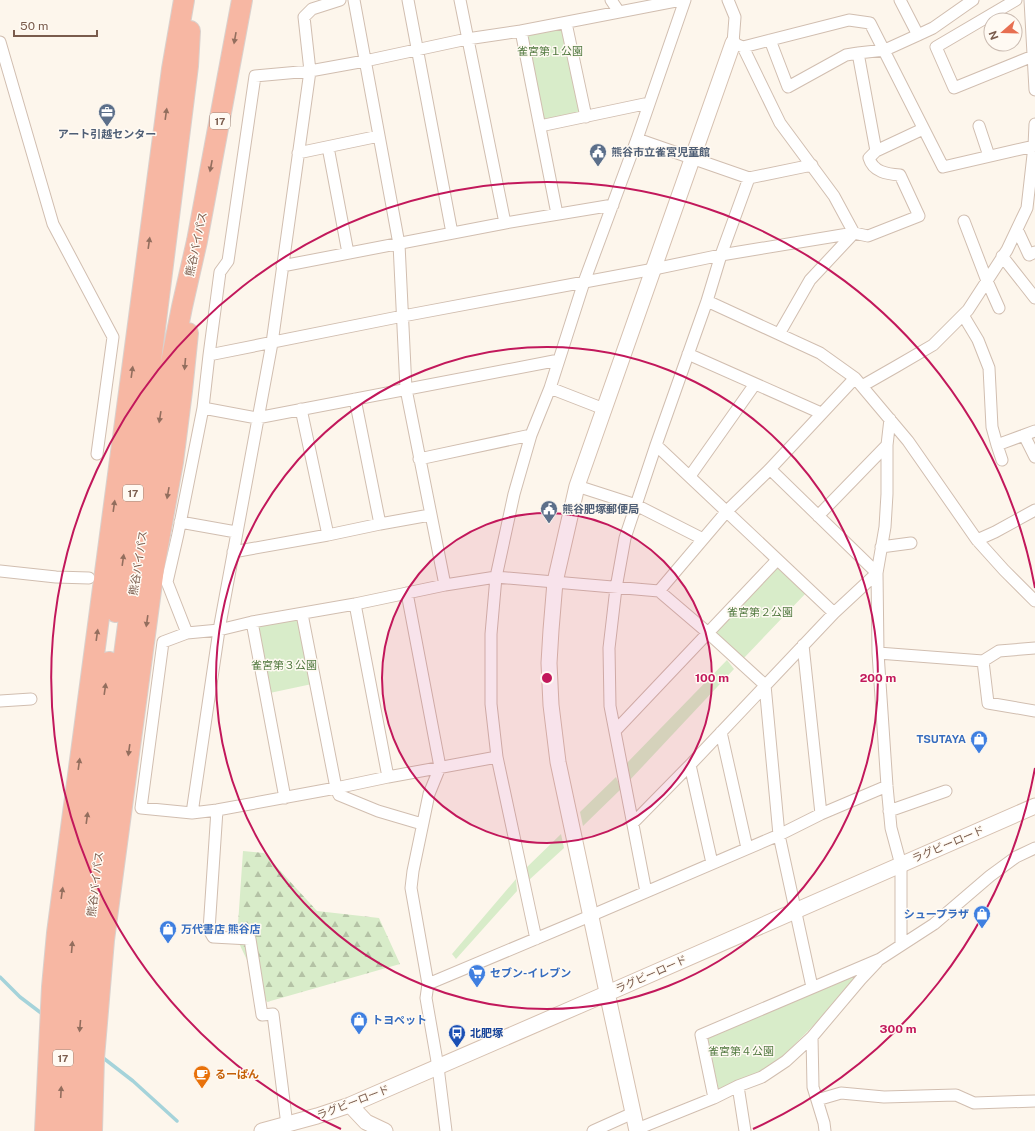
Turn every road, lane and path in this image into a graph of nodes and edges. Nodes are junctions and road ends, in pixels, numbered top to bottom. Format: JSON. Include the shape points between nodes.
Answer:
{"nodes":[{"id":1,"x":184,"y":0,"type":"edge"},
{"id":2,"x":192,"y":0,"type":"edge"},
{"id":3,"x":242,"y":0,"type":"edge"},
{"id":4,"x":354,"y":0,"type":"edge"},
{"id":5,"x":408,"y":0,"type":"edge"},
{"id":6,"x":460,"y":0,"type":"edge"},
{"id":7,"x":611,"y":0,"type":"edge"},
{"id":8,"x":681,"y":0,"type":"edge"},
{"id":9,"x":685,"y":0,"type":"edge"},
{"id":10,"x":728,"y":0,"type":"edge"},
{"id":11,"x":900,"y":0,"type":"edge"},
{"id":12,"x":973,"y":0,"type":"edge"},
{"id":13,"x":1016,"y":0,"type":"edge"},
{"id":14,"x":336,"y":1,"type":"edge"},
{"id":15,"x":1032,"y":1,"type":"edge"},
{"id":16,"x":619,"y":12,"type":"junction"},
{"id":17,"x":566,"y":23,"type":"junction"},
{"id":18,"x":521,"y":31,"type":"junction"},
{"id":19,"x":918,"y":35,"type":"junction"},
{"id":20,"x":467,"y":39,"type":"junction"},
{"id":21,"x":770,"y":40,"type":"junction"},
{"id":22,"x":0,"y":42,"type":"edge"},
{"id":23,"x":738,"y":45,"type":"junction"},
{"id":24,"x":417,"y":49,"type":"junction"},
{"id":25,"x":885,"y":50,"type":"junction"},
{"id":26,"x":858,"y":53,"type":"junction"},
{"id":27,"x":1033,"y":56,"type":"junction"},
{"id":28,"x":365,"y":61,"type":"junction"},
{"id":29,"x":310,"y":71,"type":"junction"},
{"id":30,"x":1035,"y":90,"type":"edge"},
{"id":31,"x":649,"y":103,"type":"junction"},
{"id":32,"x":586,"y":117,"type":"junction"},
{"id":33,"x":1035,"y":124,"type":"edge"},
{"id":34,"x":540,"y":126,"type":"junction"},
{"id":35,"x":979,"y":126,"type":"dead end"},
{"id":36,"x":923,"y":129,"type":"junction"},
{"id":37,"x":378,"y":136,"type":"junction"},
{"id":38,"x":637,"y":139,"type":"junction"},
{"id":39,"x":1034,"y":146,"type":"junction"},
{"id":40,"x":328,"y":147,"type":"junction"},
{"id":41,"x":876,"y":151,"type":"junction"},
{"id":42,"x":298,"y":153,"type":"junction"},
{"id":43,"x":989,"y":156,"type":"junction"},
{"id":44,"x":694,"y":158,"type":"junction"},
{"id":45,"x":812,"y":165,"type":"junction"},
{"id":46,"x":748,"y":178,"type":"junction"},
{"id":47,"x":613,"y":205,"type":"junction"},
{"id":48,"x":557,"y":214,"type":"junction"},
{"id":49,"x":964,"y":221,"type":"dead end"},
{"id":50,"x":505,"y":223,"type":"junction"},
{"id":51,"x":1018,"y":229,"type":"junction"},
{"id":52,"x":452,"y":233,"type":"junction"},
{"id":53,"x":854,"y":233,"type":"junction"},
{"id":54,"x":197,"y":241,"type":"junction"},
{"id":55,"x":399,"y":244,"type":"junction"},
{"id":56,"x":1035,"y":252,"type":"edge"},
{"id":57,"x":348,"y":253,"type":"junction"},
{"id":58,"x":721,"y":255,"type":"junction"},
{"id":59,"x":1002,"y":256,"type":"junction"},
{"id":60,"x":282,"y":266,"type":"junction"},
{"id":61,"x":654,"y":269,"type":"junction"},
{"id":62,"x":987,"y":281,"type":"junction"},
{"id":63,"x":584,"y":282,"type":"junction"},
{"id":64,"x":1035,"y":298,"type":"edge"},
{"id":65,"x":707,"y":301,"type":"junction"},
{"id":66,"x":999,"y":308,"type":"dead end"},
{"id":67,"x":402,"y":316,"type":"junction"},
{"id":68,"x":963,"y":316,"type":"junction"},
{"id":69,"x":779,"y":334,"type":"junction"},
{"id":70,"x":272,"y":343,"type":"junction"},
{"id":71,"x":688,"y":354,"type":"junction"},
{"id":72,"x":209,"y":355,"type":"junction"},
{"id":73,"x":559,"y":360,"type":"junction"},
{"id":74,"x":858,"y":382,"type":"junction"},
{"id":75,"x":755,"y":384,"type":"junction"},
{"id":76,"x":550,"y":388,"type":"junction"},
{"id":77,"x":406,"y":389,"type":"junction"},
{"id":78,"x":355,"y":399,"type":"junction"},
{"id":79,"x":203,"y":408,"type":"junction"},
{"id":80,"x":301,"y":409,"type":"junction"},
{"id":81,"x":604,"y":409,"type":"junction"},
{"id":82,"x":821,"y":413,"type":"junction"},
{"id":83,"x":257,"y":418,"type":"junction"},
{"id":84,"x":890,"y":419,"type":"junction"},
{"id":85,"x":1035,"y":431,"type":"edge"},
{"id":86,"x":531,"y":435,"type":"junction"},
{"id":87,"x":1024,"y":435,"type":"junction"},
{"id":88,"x":656,"y":444,"type":"junction"},
{"id":89,"x":887,"y":445,"type":"junction"},
{"id":90,"x":997,"y":445,"type":"junction"},
{"id":91,"x":97,"y":454,"type":"dead end"},
{"id":92,"x":1035,"y":457,"type":"edge"},
{"id":93,"x":419,"y":459,"type":"junction"},
{"id":94,"x":1002,"y":460,"type":"dead end"},
{"id":95,"x":770,"y":469,"type":"junction"},
{"id":96,"x":690,"y":476,"type":"junction"},
{"id":97,"x":577,"y":486,"type":"junction"},
{"id":98,"x":636,"y":505,"type":"junction"},
{"id":99,"x":1035,"y":510,"type":"edge"},
{"id":100,"x":727,"y":512,"type":"junction"},
{"id":101,"x":430,"y":515,"type":"junction"},
{"id":102,"x":818,"y":516,"type":"junction"},
{"id":103,"x":180,"y":522,"type":"junction"},
{"id":104,"x":380,"y":524,"type":"junction"},
{"id":105,"x":236,"y":532,"type":"junction"},
{"id":106,"x":328,"y":535,"type":"junction"},
{"id":107,"x":703,"y":539,"type":"junction"},
{"id":108,"x":977,"y":540,"type":"junction"},
{"id":109,"x":911,"y":543,"type":"dead end"},
{"id":110,"x":881,"y":547,"type":"junction"},
{"id":111,"x":233,"y":552,"type":"junction"},
{"id":112,"x":777,"y":560,"type":"junction"},
{"id":113,"x":0,"y":571,"type":"edge"},
{"id":114,"x":877,"y":573,"type":"junction"},
{"id":115,"x":496,"y":577,"type":"junction"},
{"id":116,"x":89,"y":578,"type":"dead end"},
{"id":117,"x":555,"y":582,"type":"junction"},
{"id":118,"x":445,"y":585,"type":"junction"},
{"id":119,"x":616,"y":588,"type":"junction"},
{"id":120,"x":659,"y":591,"type":"junction"},
{"id":121,"x":407,"y":592,"type":"junction"},
{"id":122,"x":1035,"y":601,"type":"edge"},
{"id":123,"x":355,"y":604,"type":"junction"},
{"id":124,"x":834,"y":613,"type":"junction"},
{"id":125,"x":302,"y":614,"type":"junction"},
{"id":126,"x":252,"y":622,"type":"junction"},
{"id":127,"x":219,"y":630,"type":"junction"},
{"id":128,"x":708,"y":632,"type":"junction"},
{"id":129,"x":187,"y":633,"type":"junction"},
{"id":130,"x":803,"y":645,"type":"junction"},
{"id":131,"x":1035,"y":648,"type":"edge"},
{"id":132,"x":878,"y":654,"type":"junction"},
{"id":133,"x":983,"y":661,"type":"junction"},
{"id":134,"x":765,"y":685,"type":"junction"},
{"id":135,"x":31,"y":699,"type":"dead end"},
{"id":136,"x":0,"y":701,"type":"edge"},
{"id":137,"x":1035,"y":711,"type":"edge"},
{"id":138,"x":615,"y":731,"type":"junction"},
{"id":139,"x":721,"y":732,"type":"junction"},
{"id":140,"x":497,"y":757,"type":"junction"},
{"id":141,"x":690,"y":765,"type":"junction"},
{"id":142,"x":440,"y":767,"type":"junction"},
{"id":143,"x":388,"y":777,"type":"junction"},
{"id":144,"x":886,"y":786,"type":"junction"},
{"id":145,"x":336,"y":788,"type":"junction"},
{"id":146,"x":946,"y":791,"type":"dead end"},
{"id":147,"x":285,"y":798,"type":"junction"},
{"id":148,"x":1035,"y":806,"type":"edge"},
{"id":149,"x":217,"y":810,"type":"junction"},
{"id":150,"x":889,"y":811,"type":"junction"},
{"id":151,"x":192,"y":813,"type":"junction"},
{"id":152,"x":821,"y":814,"type":"junction"},
{"id":153,"x":633,"y":823,"type":"junction"},
{"id":154,"x":422,"y":824,"type":"junction"},
{"id":155,"x":779,"y":835,"type":"junction"},
{"id":156,"x":747,"y":848,"type":"junction"},
{"id":157,"x":1035,"y":848,"type":"edge"},
{"id":158,"x":712,"y":863,"type":"junction"},
{"id":159,"x":901,"y":865,"type":"junction"},
{"id":160,"x":646,"y":892,"type":"junction"},
{"id":161,"x":795,"y":911,"type":"junction"},
{"id":162,"x":590,"y":916,"type":"junction"},
{"id":163,"x":536,"y":939,"type":"junction"},
{"id":164,"x":901,"y":945,"type":"junction"},
{"id":165,"x":880,"y":959,"type":"junction"},
{"id":166,"x":428,"y":984,"type":"junction"},
{"id":167,"x":68,"y":987,"type":"junction"},
{"id":168,"x":812,"y":987,"type":"junction"},
{"id":169,"x":607,"y":994,"type":"junction"},
{"id":170,"x":812,"y":1037,"type":"junction"},
{"id":171,"x":438,"y":1067,"type":"junction"},
{"id":172,"x":738,"y":1086,"type":"junction"},
{"id":173,"x":714,"y":1098,"type":"junction"},
{"id":174,"x":817,"y":1100,"type":"junction"},
{"id":175,"x":1035,"y":1101,"type":"edge"},
{"id":176,"x":350,"y":1105,"type":"junction"},
{"id":177,"x":633,"y":1113,"type":"junction"},
{"id":178,"x":274,"y":1129,"type":"edge"},
{"id":179,"x":637,"y":1130,"type":"edge"},
{"id":180,"x":45,"y":1131,"type":"edge"},
{"id":181,"x":60,"y":1131,"type":"edge"},
{"id":182,"x":74,"y":1131,"type":"edge"},
{"id":183,"x":92,"y":1131,"type":"edge"},
{"id":184,"x":386,"y":1131,"type":"edge"},
{"id":185,"x":446,"y":1131,"type":"edge"},
{"id":186,"x":593,"y":1131,"type":"edge"},
{"id":187,"x":745,"y":1131,"type":"edge"},
{"id":188,"x":825,"y":1131,"type":"edge"}],
"edges":[{"from":167,"to":1,"type":"highway","number":"17","one_way":true,"via":[[57,933],[171,77]]},
{"from":167,"to":2,"type":"highway","name":"熊谷バイパス","number":"17","one_way":true,"via":[[79,874],[152,360],[188,66]]},
{"from":3,"to":54,"type":"highway","name":"熊谷バイパス","number":"17","one_way":true},
{"from":4,"to":28,"type":"street"},
{"from":5,"to":24,"type":"street"},
{"from":6,"to":20,"type":"street"},
{"from":7,"to":16,"type":"street"},
{"from":8,"to":16,"type":"street"},
{"from":9,"to":31,"type":"street"},
{"from":10,"to":23,"type":"street","via":[[735,17]]},
{"from":11,"to":19,"type":"street"},
{"from":12,"to":19,"type":"street","via":[[933,28]]},
{"from":13,"to":27,"type":"street","via":[[936,47],[954,88]]},
{"from":14,"to":29,"type":"street","via":[[312,8],[304,17]]},
{"from":15,"to":27,"type":"street"},
{"from":16,"to":17,"type":"street"},
{"from":17,"to":18,"type":"street"},
{"from":17,"to":32,"type":"street"},
{"from":18,"to":20,"type":"street"},
{"from":18,"to":34,"type":"street"},
{"from":19,"to":25,"type":"street"},
{"from":20,"to":24,"type":"street"},
{"from":20,"to":50,"type":"street"},
{"from":21,"to":23,"type":"street"},
{"from":21,"to":25,"type":"street","via":[[849,20],[870,23]]},
{"from":21,"to":26,"type":"street","via":[[788,87],[846,55]]},
{"from":22,"to":91,"type":"street","via":[[53,224],[113,337]]},
{"from":23,"to":44,"type":"street"},
{"from":23,"to":45,"type":"street","via":[[780,123]]},
{"from":24,"to":28,"type":"street"},
{"from":24,"to":52,"type":"street"},
{"from":25,"to":26,"type":"street"},
{"from":25,"to":36,"type":"street"},
{"from":26,"to":41,"type":"street"},
{"from":27,"to":30,"type":"street"},
{"from":28,"to":29,"type":"street"},
{"from":28,"to":37,"type":"street"},
{"from":29,"to":42,"type":"street"},
{"from":29,"to":72,"type":"street","via":[[255,76],[228,261],[220,272]]},
{"from":31,"to":32,"type":"street"},
{"from":31,"to":38,"type":"street"},
{"from":32,"to":34,"type":"street"},
{"from":33,"to":39,"type":"street"},
{"from":34,"to":48,"type":"street"},
{"from":35,"to":43,"type":"street"},
{"from":36,"to":41,"type":"street"},
{"from":36,"to":43,"type":"street","via":[[943,167]]},
{"from":37,"to":40,"type":"street"},
{"from":37,"to":55,"type":"street"},
{"from":38,"to":44,"type":"street"},
{"from":38,"to":47,"type":"street"},
{"from":39,"to":43,"type":"street"},
{"from":39,"to":51,"type":"street","via":[[1027,208]]},
{"from":40,"to":42,"type":"street"},
{"from":40,"to":57,"type":"street"},
{"from":41,"to":53,"type":"street","via":[[869,158],[870,164],[884,174],[900,175],[919,216],[868,236]]},
{"from":42,"to":60,"type":"street"},
{"from":44,"to":46,"type":"street"},
{"from":44,"to":61,"type":"street"},
{"from":45,"to":46,"type":"street"},
{"from":45,"to":53,"type":"street","via":[[834,196]]},
{"from":46,"to":58,"type":"street"},
{"from":47,"to":48,"type":"street"},
{"from":47,"to":63,"type":"street"},
{"from":48,"to":50,"type":"street"},
{"from":49,"to":62,"type":"street"},
{"from":50,"to":52,"type":"street"},
{"from":51,"to":56,"type":"street","via":[[1029,255]]},
{"from":51,"to":59,"type":"street"},
{"from":52,"to":55,"type":"street"},
{"from":53,"to":58,"type":"street"},
{"from":53,"to":69,"type":"street","via":[[810,280]]},
{"from":54,"to":167,"type":"highway","name":"熊谷バイパス","number":"17","one_way":true,"via":[[161,413],[128,625],[96,873]]},
{"from":54,"to":183,"type":"highway","number":"17","one_way":true,"via":[[173,462],[154,568],[104,940],[94,1058]]},
{"from":55,"to":57,"type":"street"},
{"from":55,"to":67,"type":"street"},
{"from":57,"to":60,"type":"street"},
{"from":58,"to":61,"type":"street"},
{"from":58,"to":65,"type":"street"},
{"from":59,"to":62,"type":"street"},
{"from":59,"to":64,"type":"street"},
{"from":60,"to":70,"type":"street"},
{"from":61,"to":63,"type":"street"},
{"from":61,"to":81,"type":"street"},
{"from":62,"to":66,"type":"street"},
{"from":62,"to":68,"type":"street"},
{"from":63,"to":67,"type":"street"},
{"from":63,"to":73,"type":"street"},
{"from":65,"to":69,"type":"street"},
{"from":65,"to":71,"type":"street"},
{"from":67,"to":70,"type":"street"},
{"from":67,"to":77,"type":"street"},
{"from":68,"to":74,"type":"street","via":[[933,344],[897,366]]},
{"from":68,"to":90,"type":"street","via":[[978,340],[989,368],[992,427]]},
{"from":69,"to":74,"type":"street","via":[[820,353]]},
{"from":70,"to":72,"type":"street"},
{"from":70,"to":83,"type":"street"},
{"from":71,"to":75,"type":"street"},
{"from":71,"to":88,"type":"street"},
{"from":72,"to":79,"type":"street"},
{"from":73,"to":76,"type":"street"},
{"from":73,"to":77,"type":"street"},
{"from":74,"to":82,"type":"street"},
{"from":74,"to":84,"type":"street"},
{"from":75,"to":82,"type":"street"},
{"from":75,"to":96,"type":"street"},
{"from":76,"to":81,"type":"street"},
{"from":76,"to":86,"type":"street"},
{"from":77,"to":78,"type":"street"},
{"from":77,"to":93,"type":"street"},
{"from":78,"to":80,"type":"street"},
{"from":78,"to":104,"type":"street"},
{"from":79,"to":83,"type":"street"},
{"from":79,"to":103,"type":"street"},
{"from":80,"to":83,"type":"street"},
{"from":80,"to":106,"type":"street"},
{"from":81,"to":97,"type":"street"},
{"from":82,"to":95,"type":"street"},
{"from":83,"to":105,"type":"street"},
{"from":84,"to":89,"type":"street"},
{"from":84,"to":108,"type":"street"},
{"from":85,"to":87,"type":"street"},
{"from":86,"to":93,"type":"street"},
{"from":86,"to":115,"type":"street","via":[[514,494]]},
{"from":87,"to":90,"type":"street"},
{"from":87,"to":92,"type":"street"},
{"from":88,"to":96,"type":"street"},
{"from":88,"to":98,"type":"street"},
{"from":89,"to":102,"type":"street"},
{"from":89,"to":110,"type":"street","via":[[887,494]]},
{"from":90,"to":94,"type":"street"},
{"from":93,"to":101,"type":"street"},
{"from":95,"to":100,"type":"street"},
{"from":95,"to":102,"type":"street"},
{"from":96,"to":100,"type":"street"},
{"from":97,"to":98,"type":"street"},
{"from":97,"to":117,"type":"street"},
{"from":98,"to":107,"type":"street"},
{"from":98,"to":119,"type":"street","via":[[625,538]]},
{"from":99,"to":108,"type":"street"},
{"from":100,"to":107,"type":"street"},
{"from":100,"to":112,"type":"street"},
{"from":101,"to":104,"type":"street"},
{"from":101,"to":118,"type":"street"},
{"from":102,"to":114,"type":"street"},
{"from":103,"to":105,"type":"street"},
{"from":103,"to":129,"type":"street","via":[[167,582]]},
{"from":104,"to":106,"type":"street"},
{"from":105,"to":111,"type":"street"},
{"from":106,"to":111,"type":"street"},
{"from":107,"to":120,"type":"street"},
{"from":108,"to":122,"type":"street"},
{"from":109,"to":110,"type":"street"},
{"from":110,"to":114,"type":"street"},
{"from":111,"to":127,"type":"street"},
{"from":112,"to":124,"type":"street"},
{"from":112,"to":128,"type":"street"},
{"from":113,"to":116,"type":"street"},
{"from":114,"to":124,"type":"street"},
{"from":114,"to":132,"type":"street"},
{"from":115,"to":117,"type":"street"},
{"from":115,"to":118,"type":"street"},
{"from":115,"to":140,"type":"street","via":[[491,634],[491,704]]},
{"from":117,"to":119,"type":"street"},
{"from":117,"to":162,"type":"street","via":[[549,663],[552,705],[558,762]]},
{"from":118,"to":121,"type":"street"},
{"from":119,"to":120,"type":"street"},
{"from":119,"to":138,"type":"street","via":[[609,648],[610,706]]},
{"from":120,"to":128,"type":"street"},
{"from":121,"to":123,"type":"street"},
{"from":121,"to":142,"type":"street"},
{"from":123,"to":125,"type":"street"},
{"from":123,"to":143,"type":"street"},
{"from":124,"to":130,"type":"street"},
{"from":125,"to":126,"type":"street"},
{"from":125,"to":145,"type":"street"},
{"from":126,"to":127,"type":"street"},
{"from":126,"to":147,"type":"street"},
{"from":127,"to":129,"type":"street"},
{"from":127,"to":151,"type":"street"},
{"from":128,"to":134,"type":"street"},
{"from":128,"to":138,"type":"street"},
{"from":129,"to":151,"type":"street","via":[[163,642],[141,808]]},
{"from":130,"to":134,"type":"street"},
{"from":130,"to":152,"type":"street"},
{"from":131,"to":133,"type":"street","via":[[999,651]]},
{"from":132,"to":133,"type":"street"},
{"from":132,"to":144,"type":"street"},
{"from":133,"to":137,"type":"street","via":[[988,703]]},
{"from":134,"to":139,"type":"street"},
{"from":134,"to":155,"type":"street"},
{"from":135,"to":136,"type":"street"},
{"from":138,"to":153,"type":"street"},
{"from":139,"to":141,"type":"street"},
{"from":139,"to":156,"type":"street"},
{"from":140,"to":142,"type":"street"},
{"from":140,"to":163,"type":"street"},
{"from":141,"to":153,"type":"street"},
{"from":141,"to":158,"type":"street"},
{"from":142,"to":143,"type":"street"},
{"from":142,"to":154,"type":"street","via":[[429,794]]},
{"from":143,"to":145,"type":"street"},
{"from":144,"to":150,"type":"street"},
{"from":144,"to":152,"type":"street"},
{"from":145,"to":147,"type":"street"},
{"from":145,"to":154,"type":"street","via":[[339,795],[372,809]]},
{"from":146,"to":150,"type":"street"},
{"from":147,"to":149,"type":"street"},
{"from":148,"to":159,"type":"street","name":"ラグビーロード"},
{"from":149,"to":151,"type":"street"},
{"from":149,"to":178,"type":"street","via":[[209,930],[213,937],[250,939],[262,1015],[274,1014]]},
{"from":150,"to":159,"type":"street"},
{"from":152,"to":155,"type":"street"},
{"from":153,"to":160,"type":"street"},
{"from":154,"to":166,"type":"street","via":[[411,888]]},
{"from":155,"to":156,"type":"street"},
{"from":155,"to":161,"type":"street"},
{"from":156,"to":158,"type":"street"},
{"from":157,"to":164,"type":"street","via":[[1016,857],[934,924]]},
{"from":158,"to":160,"type":"street"},
{"from":159,"to":161,"type":"street","name":"ラグビーロード"},
{"from":159,"to":164,"type":"street"},
{"from":160,"to":162,"type":"street"},
{"from":161,"to":168,"type":"street"},
{"from":161,"to":169,"type":"street","name":"ラグビーロード"},
{"from":162,"to":163,"type":"street"},
{"from":162,"to":169,"type":"street"},
{"from":163,"to":166,"type":"street"},
{"from":164,"to":165,"type":"street"},
{"from":165,"to":168,"type":"street"},
{"from":165,"to":170,"type":"street"},
{"from":166,"to":171,"type":"street","via":[[426,998]]},
{"from":167,"to":180,"type":"highway","number":"17","via":[[50,1030]]},
{"from":181,"to":167,"type":"highway","name":"熊谷バイパス","number":"17","one_way":true},
{"from":167,"to":182,"type":"highway","name":"熊谷バイパス","number":"17","one_way":true,"via":[[77,1059]]},
{"from":168,"to":173,"type":"street","via":[[701,1035]]},
{"from":169,"to":171,"type":"street","name":"ラグビーロード"},
{"from":169,"to":177,"type":"street"},
{"from":170,"to":172,"type":"street","via":[[786,1061],[762,1077]]},
{"from":170,"to":174,"type":"street","via":[[813,1087]]},
{"from":171,"to":176,"type":"street","name":"ラグビーロード"},
{"from":171,"to":185,"type":"street"},
{"from":172,"to":173,"type":"street"},
{"from":172,"to":187,"type":"street"},
{"from":173,"to":179,"type":"street"},
{"from":174,"to":175,"type":"street","via":[[841,1093],[884,1097],[956,1095],[974,1103]]},
{"from":174,"to":188,"type":"street"},
{"from":176,"to":178,"type":"street","name":"ラグビーロード"},
{"from":176,"to":184,"type":"street","via":[[366,1122]]},
{"from":177,"to":179,"type":"street"},
{"from":177,"to":186,"type":"street"}]}
